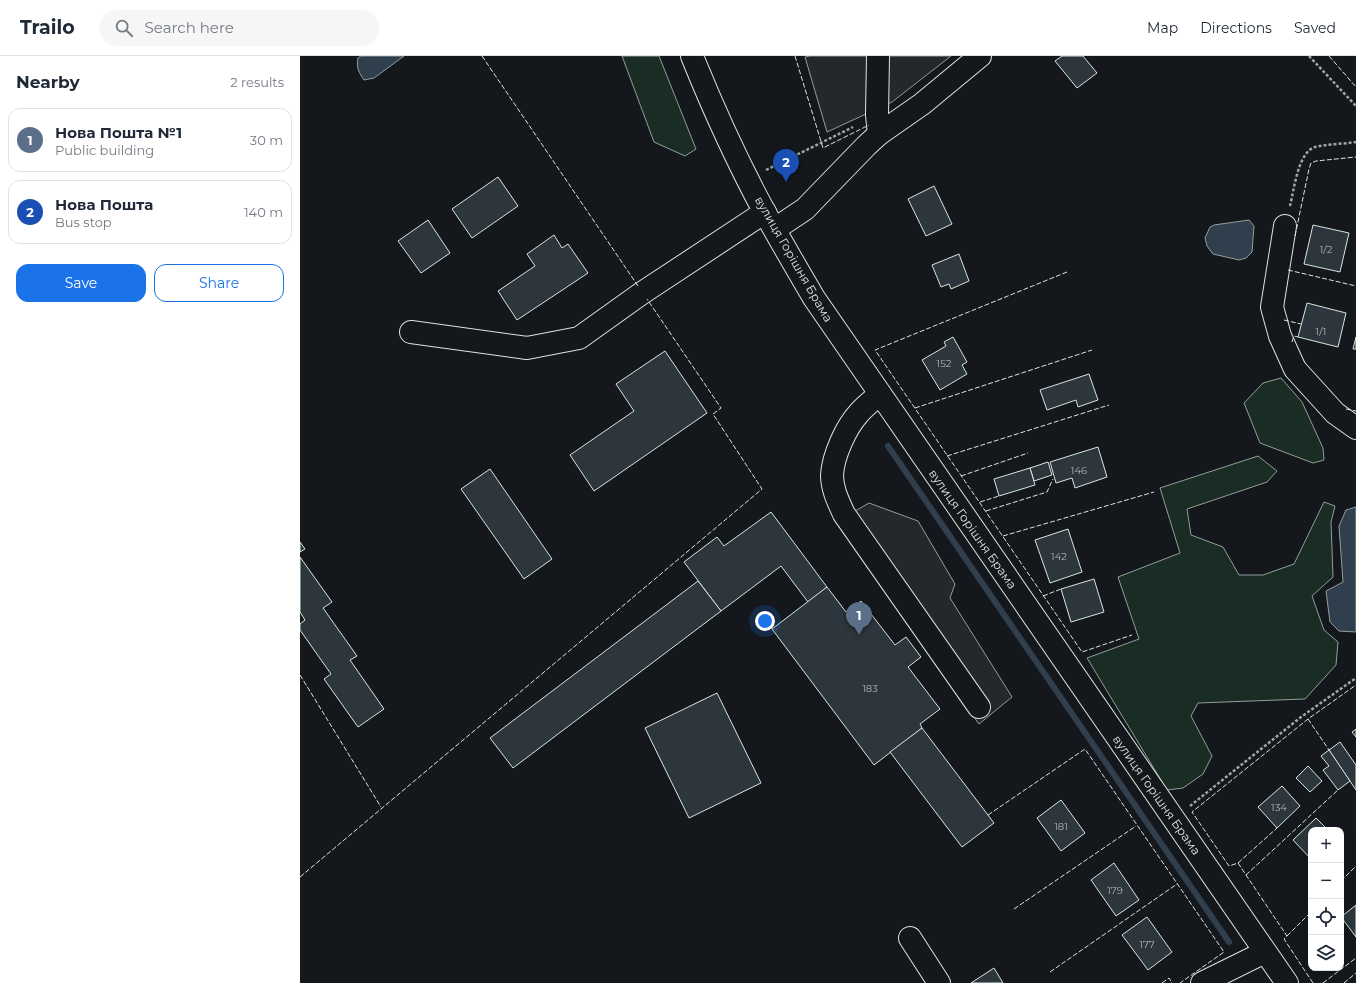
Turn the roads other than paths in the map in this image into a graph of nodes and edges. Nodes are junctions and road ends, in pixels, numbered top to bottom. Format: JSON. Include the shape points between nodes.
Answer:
{"nodes":[{"id":1,"x":692,"y":56,"type":"edge"},
{"id":2,"x":878,"y":56,"type":"edge"},
{"id":3,"x":980,"y":56,"type":"edge"},
{"id":4,"x":878,"y":125,"type":"junction"},
{"id":5,"x":770,"y":221,"type":"junction"},
{"id":6,"x":1285,"y":226,"type":"road end"},
{"id":7,"x":411,"y":332,"type":"dead end"},
{"id":8,"x":880,"y":394,"type":"junction"},
{"id":9,"x":1356,"y":428,"type":"edge"},
{"id":10,"x":979,"y":707,"type":"dead end"},
{"id":11,"x":910,"y":938,"type":"dead end"},
{"id":12,"x":1265,"y":952,"type":"junction"},
{"id":13,"x":939,"y":983,"type":"edge"},
{"id":14,"x":1202,"y":983,"type":"edge"},
{"id":15,"x":1287,"y":983,"type":"edge"}],
"edges":[{"from":1,"to":5,"type":"street","name":"вулиця Горішня Брама"},
{"from":2,"to":4,"type":"street"},
{"from":3,"to":4,"type":"street","via":[[922,104]]},
{"from":4,"to":5,"type":"street","via":[[866,146],[805,209]]},
{"from":5,"to":7,"type":"street","via":[[642,293],[579,338],[527,348]]},
{"from":5,"to":8,"type":"street","name":"вулиця Горішня Брама","via":[[814,298]]},
{"from":6,"to":9,"type":"street","via":[[1272,307],[1280,336],[1295,368],[1335,413]]},
{"from":8,"to":10,"type":"street","via":[[858,413],[846,431],[832,475],[834,492],[844,514]]},
{"from":8,"to":12,"type":"street","name":"вулиця Горішня Брама"},
{"from":11,"to":13,"type":"street"},
{"from":12,"to":14,"type":"street"},
{"from":12,"to":15,"type":"street","name":"вулиця Горішня Брама"}]}
